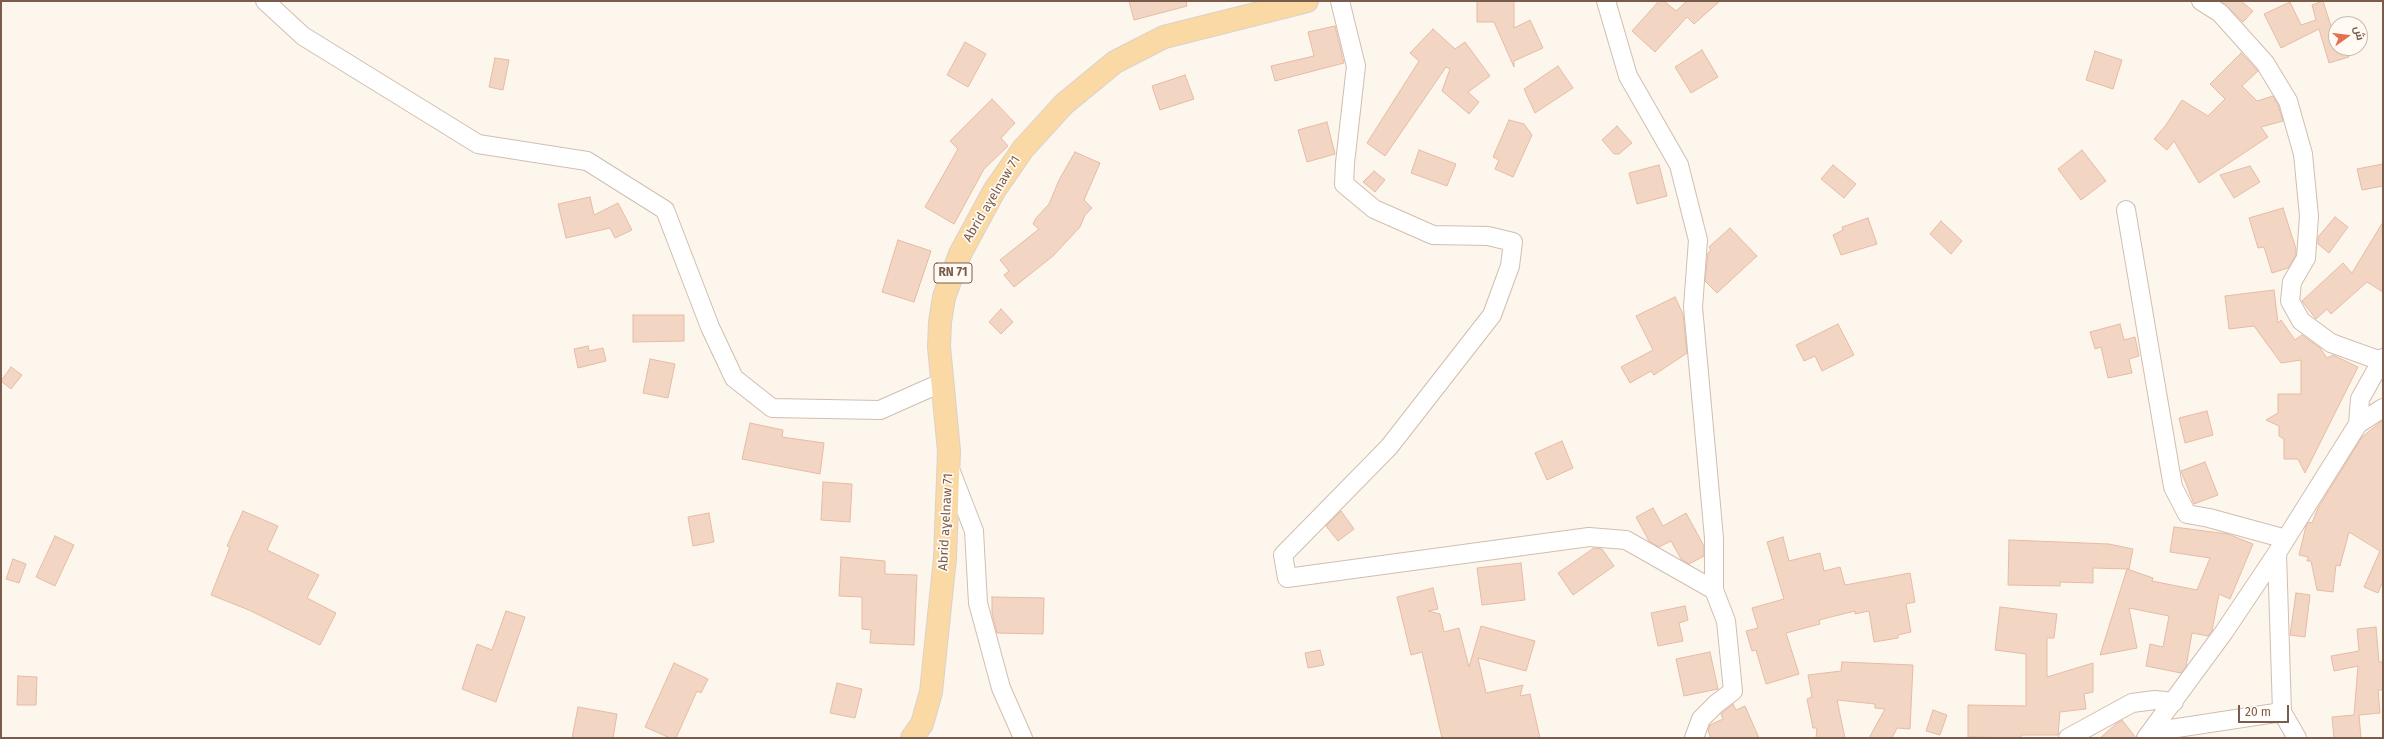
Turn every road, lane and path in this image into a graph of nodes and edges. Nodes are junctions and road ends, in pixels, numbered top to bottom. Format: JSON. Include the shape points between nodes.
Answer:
{"nodes":[{"id":1,"x":265,"y":1,"type":"edge"},
{"id":2,"x":1307,"y":1,"type":"edge"},
{"id":3,"x":1340,"y":1,"type":"edge"},
{"id":4,"x":1606,"y":1,"type":"edge"},
{"id":5,"x":2201,"y":1,"type":"edge"},
{"id":6,"x":2126,"y":210,"type":"dead end"},
{"id":7,"x":2382,"y":359,"type":"edge"},
{"id":8,"x":943,"y":382,"type":"junction"},
{"id":9,"x":2383,"y":408,"type":"edge"},
{"id":10,"x":2358,"y":424,"type":"junction"},
{"id":11,"x":950,"y":468,"type":"junction"},
{"id":12,"x":2281,"y":546,"type":"junction"},
{"id":13,"x":1714,"y":590,"type":"junction"},
{"id":14,"x":2174,"y":702,"type":"junction"},
{"id":15,"x":2282,"y":712,"type":"junction"},
{"id":16,"x":2148,"y":735,"type":"edge"},
{"id":17,"x":912,"y":738,"type":"edge"},
{"id":18,"x":1023,"y":738,"type":"edge"},
{"id":19,"x":1694,"y":738,"type":"edge"},
{"id":20,"x":2068,"y":738,"type":"edge"},
{"id":21,"x":2297,"y":738,"type":"edge"}],
"edges":[{"from":1,"to":8,"type":"street","via":[[303,36],[478,144],[587,161],[666,210],[710,327],[734,378],[772,408],[880,410]]},
{"from":2,"to":8,"type":"main road","name":"Abrid aɣelnaw 71","number":"RN 71","via":[[1187,30],[1150,43],[1115,62],[1064,104],[1023,149],[994,191],[960,254],[944,296],[940,322],[939,347]]},
{"from":3,"to":13,"type":"street","via":[[1356,66],[1344,184],[1374,209],[1433,235],[1488,236],[1513,242],[1510,266],[1492,315],[1389,447],[1283,556],[1287,578],[1589,537],[1626,540]]},
{"from":4,"to":13,"type":"street","via":[[1628,76],[1679,165],[1698,240],[1693,307],[1714,538]]},
{"from":5,"to":7,"type":"street","via":[[2220,13],[2265,64],[2288,101],[2303,154],[2309,216],[2306,258],[2292,282],[2290,301],[2301,321],[2331,343]]},
{"from":6,"to":12,"type":"street","via":[[2174,487],[2183,508],[2187,514],[2209,518]]},
{"from":7,"to":10,"type":"street","via":[[2360,399]]},
{"from":8,"to":11,"type":"main road","name":"Abrid aɣelnaw 71","number":"RN 71"},
{"from":9,"to":10,"type":"street"},
{"from":10,"to":12,"type":"street"},
{"from":11,"to":17,"type":"main road","name":"Abrid aɣelnaw 71","number":"RN 71","via":[[945,558],[931,692],[922,724]]},
{"from":11,"to":18,"type":"street","via":[[974,531],[978,603],[1001,688]]},
{"from":12,"to":14,"type":"street"},
{"from":12,"to":15,"type":"street"},
{"from":13,"to":19,"type":"street","via":[[1726,621],[1733,691],[1701,719]]},
{"from":14,"to":16,"type":"street"},
{"from":14,"to":20,"type":"street","via":[[2155,700],[2132,703]]},
{"from":15,"to":16,"type":"street"},
{"from":15,"to":21,"type":"street"}]}
